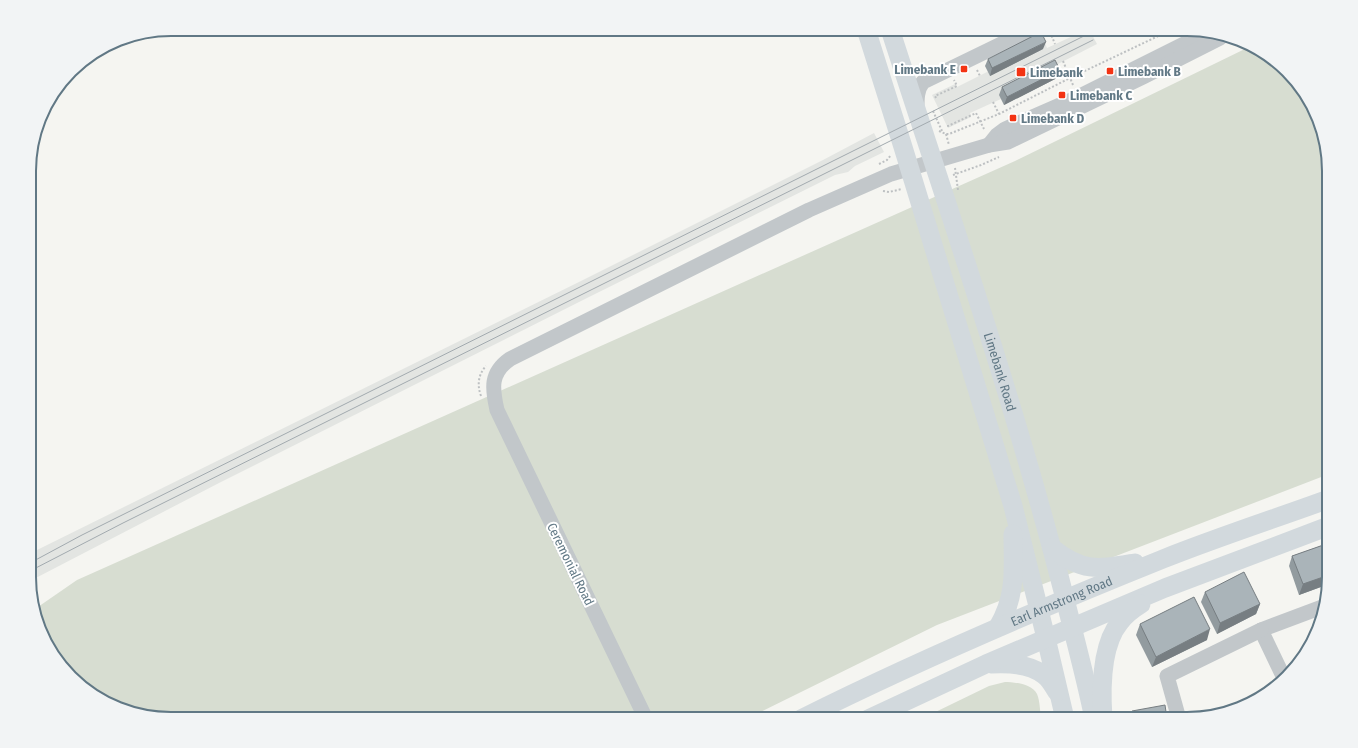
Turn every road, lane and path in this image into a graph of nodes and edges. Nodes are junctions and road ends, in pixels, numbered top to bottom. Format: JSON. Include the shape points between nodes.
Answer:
{"nodes":[{"id":1,"x":868,"y":36,"type":"edge"},
{"id":2,"x":892,"y":36,"type":"edge"},
{"id":3,"x":1018,"y":36,"type":"edge"},
{"id":4,"x":1052,"y":36,"type":"edge"},
{"id":5,"x":1158,"y":36,"type":"edge"},
{"id":6,"x":1199,"y":37,"type":"edge"},
{"id":7,"x":1216,"y":40,"type":"edge"},
{"id":8,"x":1055,"y":44,"type":"dead end"},
{"id":9,"x":1063,"y":61,"type":"dead end"},
{"id":10,"x":976,"y":67,"type":"dead end"},
{"id":11,"x":980,"y":76,"type":"dead end"},
{"id":12,"x":954,"y":78,"type":"dead end"},
{"id":13,"x":1070,"y":78,"type":"junction"},
{"id":14,"x":1074,"y":86,"type":"dead end"},
{"id":15,"x":936,"y":98,"type":"dead end"},
{"id":16,"x":993,"y":102,"type":"dead end"},
{"id":17,"x":917,"y":113,"type":"junction"},
{"id":18,"x":999,"y":114,"type":"junction"},
{"id":19,"x":1002,"y":120,"type":"dead end"},
{"id":20,"x":979,"y":122,"type":"junction"},
{"id":21,"x":948,"y":125,"type":"dead end"},
{"id":22,"x":984,"y":129,"type":"dead end"},
{"id":23,"x":938,"y":131,"type":"dead end"},
{"id":24,"x":946,"y":134,"type":"junction"},
{"id":25,"x":947,"y":138,"type":"dead end"},
{"id":26,"x":989,"y":145,"type":"junction"},
{"id":27,"x":933,"y":161,"type":"junction"},
{"id":28,"x":910,"y":168,"type":"junction"},
{"id":29,"x":1322,"y":502,"type":"edge"},
{"id":30,"x":1013,"y":506,"type":"junction"},
{"id":31,"x":1322,"y":529,"type":"edge"},
{"id":32,"x":1052,"y":548,"type":"junction"},
{"id":33,"x":1165,"y":558,"type":"junction"},
{"id":34,"x":1165,"y":588,"type":"junction"},
{"id":35,"x":1065,"y":600,"type":"junction"},
{"id":36,"x":1318,"y":609,"type":"edge"},
{"id":37,"x":1040,"y":610,"type":"junction"},
{"id":38,"x":998,"y":627,"type":"junction"},
{"id":39,"x":1072,"y":627,"type":"junction"},
{"id":40,"x":1261,"y":630,"type":"junction"},
{"id":41,"x":1046,"y":638,"type":"junction"},
{"id":42,"x":986,"y":664,"type":"junction"},
{"id":43,"x":1281,"y":673,"type":"edge"},
{"id":44,"x":1061,"y":698,"type":"junction"},
{"id":45,"x":643,"y":712,"type":"edge"},
{"id":46,"x":816,"y":712,"type":"edge"},
{"id":47,"x":883,"y":712,"type":"edge"},
{"id":48,"x":1064,"y":712,"type":"edge"},
{"id":49,"x":1092,"y":712,"type":"edge"},
{"id":50,"x":1103,"y":712,"type":"edge"},
{"id":51,"x":1177,"y":712,"type":"edge"}],
"edges":[{"from":1,"to":28,"type":"main road"},
{"from":2,"to":17,"type":"main road","name":"Limebank Road"},
{"from":3,"to":17,"type":"lane","via":[[923,82],[917,96]]},
{"from":4,"to":8,"type":"path"},
{"from":5,"to":13,"type":"path"},
{"from":6,"to":26,"type":"lane","via":[[1005,129]]},
{"from":7,"to":26,"type":"lane","name":"Ceremonial Road","via":[[1008,142]]},
{"from":9,"to":13,"type":"path"},
{"from":10,"to":11,"type":"path"},
{"from":12,"to":15,"type":"path","via":[[957,86],[935,96]]},
{"from":13,"to":14,"type":"path"},
{"from":13,"to":18,"type":"path"},
{"from":16,"to":18,"type":"path"},
{"from":17,"to":27,"type":"main road","name":"Limebank Road"},
{"from":18,"to":19,"type":"path"},
{"from":18,"to":20,"type":"path"},
{"from":20,"to":21,"type":"path","via":[[976,113]]},
{"from":20,"to":22,"type":"path"},
{"from":20,"to":24,"type":"path"},
{"from":23,"to":24,"type":"path"},
{"from":24,"to":25,"type":"path"},
{"from":26,"to":27,"type":"lane","name":"Ceremonial Road"},
{"from":27,"to":28,"type":"lane","name":"Ceremonial Road"},
{"from":27,"to":32,"type":"main road","name":"Limebank Road","via":[[999,365]]},
{"from":28,"to":30,"type":"main road"},
{"from":28,"to":45,"type":"lane","name":"Ceremonial Road","via":[[809,210],[510,358],[502,364],[494,378],[493,395],[497,410]]},
{"from":29,"to":33,"type":"main road","name":"Earl Armstrong Road"},
{"from":30,"to":37,"type":"main road"},
{"from":30,"to":38,"type":"main road","via":[[1011,593]]},
{"from":31,"to":34,"type":"main road","name":"Earl Armstrong Road"},
{"from":32,"to":33,"type":"main road","via":[[1073,563],[1089,567],[1115,566]]},
{"from":32,"to":35,"type":"main road","name":"Limebank Road"},
{"from":33,"to":35,"type":"main road","name":"Earl Armstrong Road"},
{"from":34,"to":39,"type":"main road","name":"Earl Armstrong Road"},
{"from":34,"to":50,"type":"main road","via":[[1128,613],[1119,623],[1108,644]]},
{"from":35,"to":37,"type":"main road","name":"Earl Armstrong Road"},
{"from":35,"to":39,"type":"main road","name":"Limebank Road"},
{"from":36,"to":40,"type":"lane"},
{"from":37,"to":38,"type":"main road","name":"Earl Armstrong Road"},
{"from":37,"to":41,"type":"main road"},
{"from":38,"to":46,"type":"main road","name":"Earl Armstrong Road"},
{"from":39,"to":41,"type":"main road","name":"Earl Armstrong Road"},
{"from":39,"to":49,"type":"main road","name":"Limebank Road"},
{"from":40,"to":43,"type":"lane"},
{"from":40,"to":51,"type":"lane","via":[[1167,676]]},
{"from":41,"to":42,"type":"main road","name":"Earl Armstrong Road"},
{"from":41,"to":44,"type":"main road"},
{"from":42,"to":44,"type":"main road","via":[[1010,664],[1034,669],[1050,681]]},
{"from":42,"to":47,"type":"main road","name":"Earl Armstrong Road"},
{"from":44,"to":48,"type":"main road"}]}
